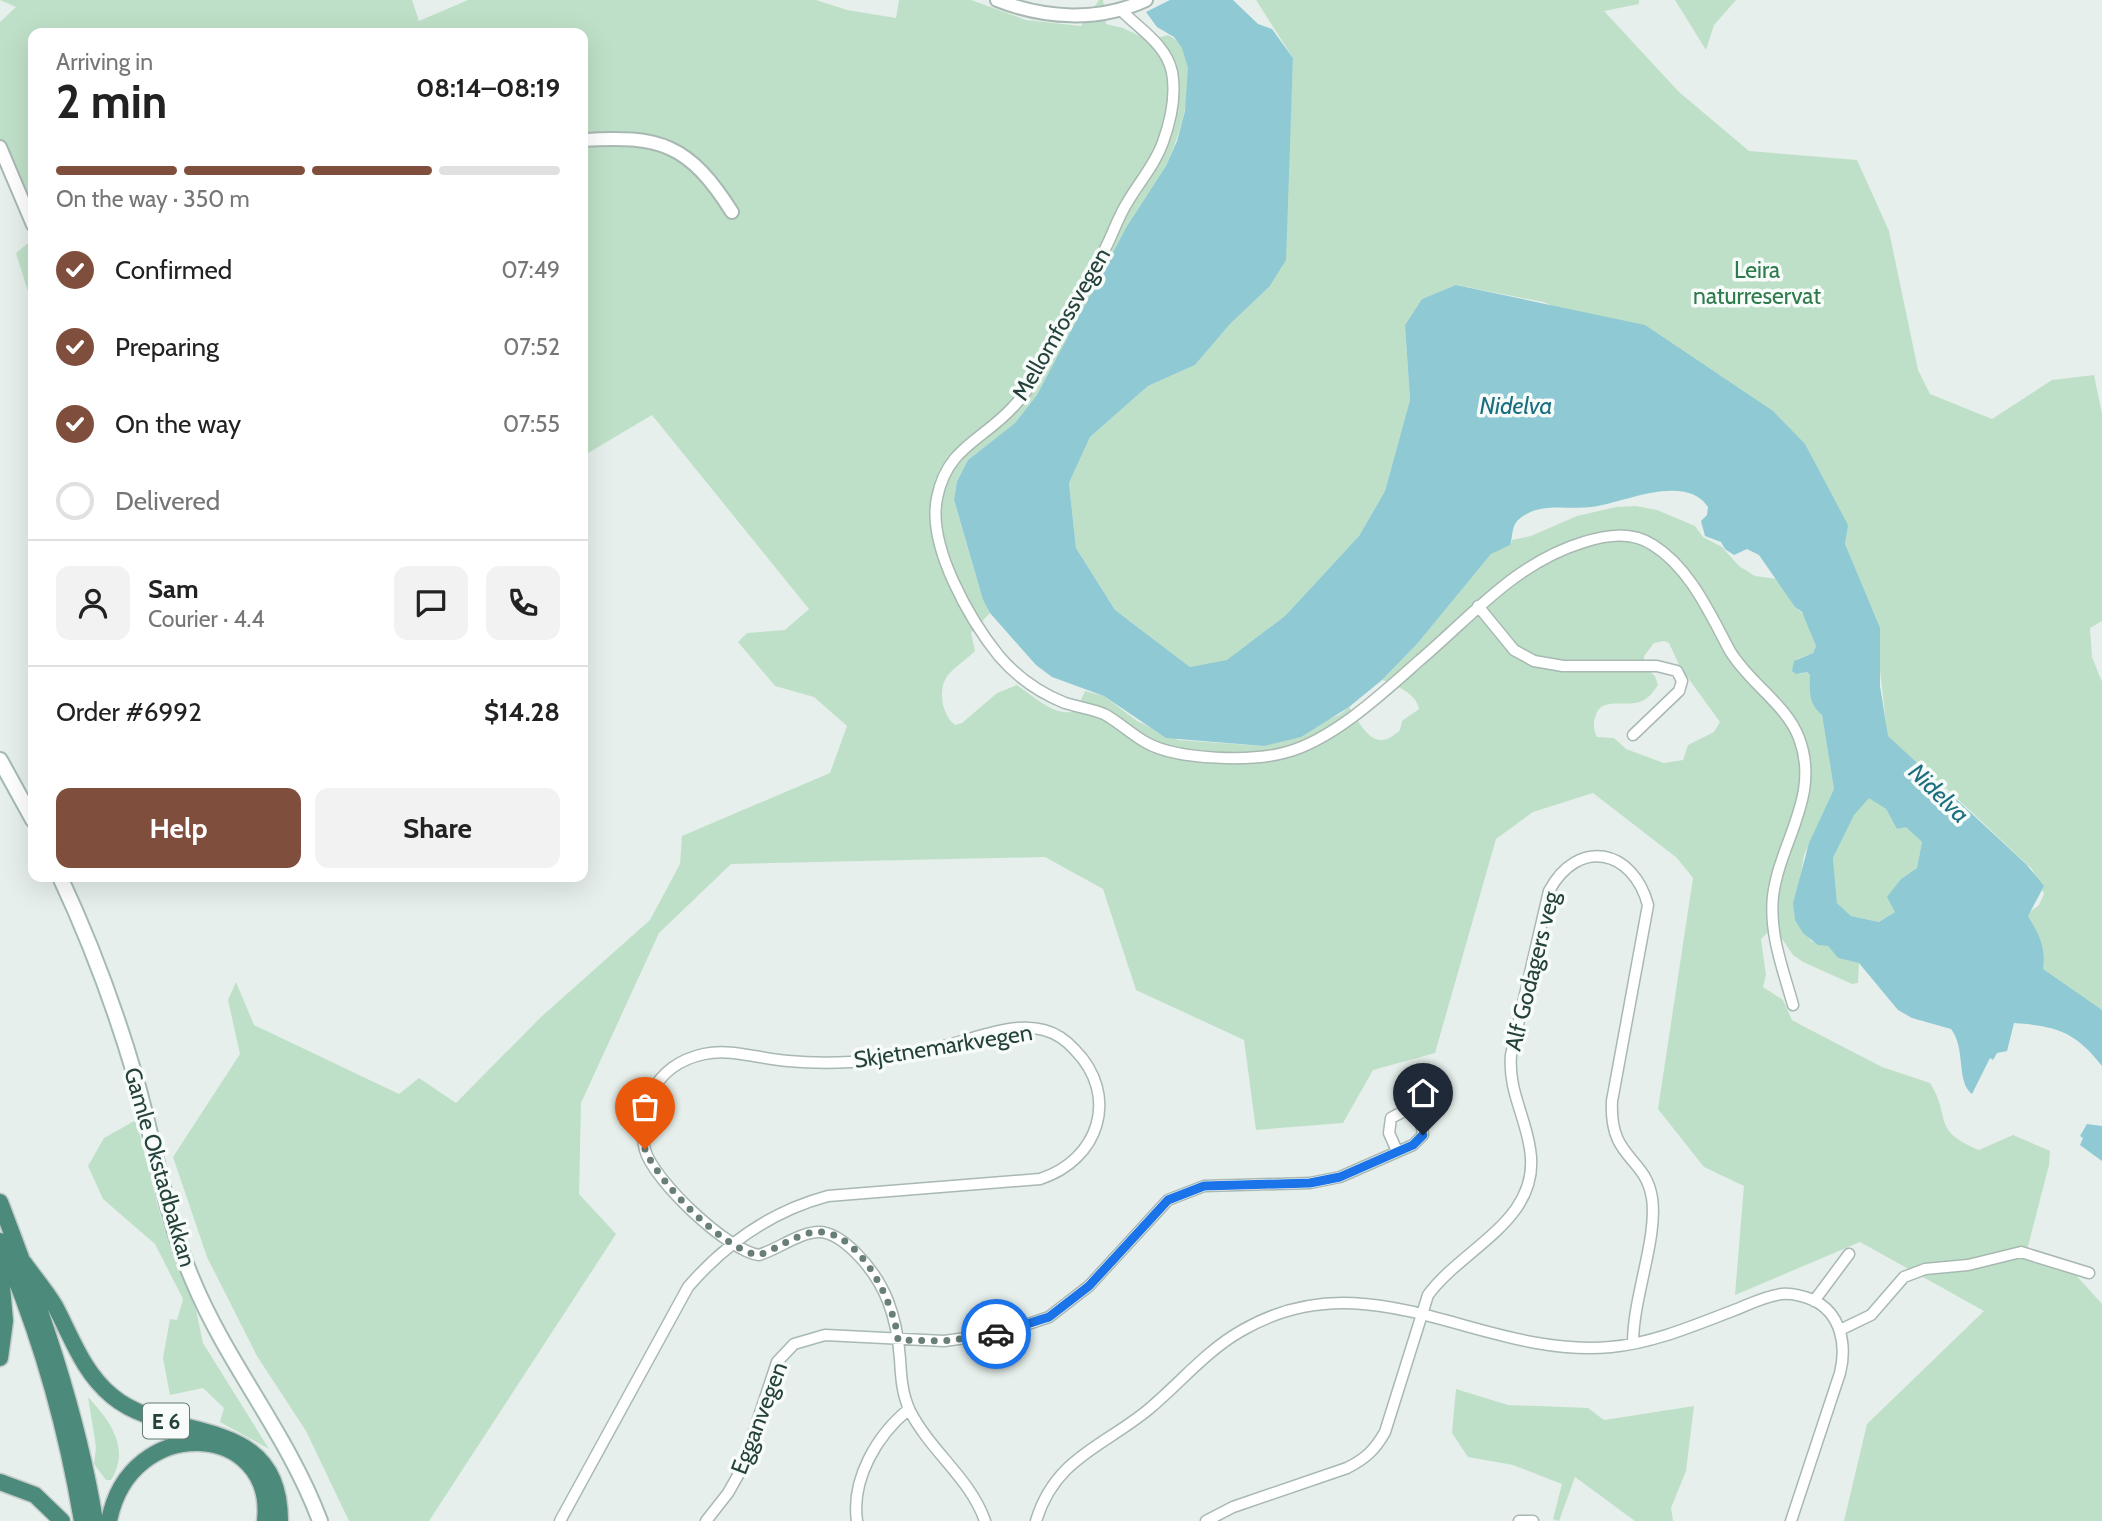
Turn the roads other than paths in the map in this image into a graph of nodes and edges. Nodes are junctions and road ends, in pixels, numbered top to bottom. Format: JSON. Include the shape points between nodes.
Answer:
{"nodes":[{"id":1,"x":998,"y":0,"type":"edge"},
{"id":2,"x":1145,"y":1,"type":"edge"},
{"id":3,"x":1121,"y":9,"type":"junction"},
{"id":4,"x":588,"y":140,"type":"edge"},
{"id":5,"x":0,"y":147,"type":"edge"},
{"id":6,"x":732,"y":212,"type":"dead end"},
{"id":7,"x":28,"y":213,"type":"edge"},
{"id":8,"x":1478,"y":606,"type":"junction"},
{"id":9,"x":1633,"y":734,"type":"dead end"},
{"id":10,"x":0,"y":760,"type":"edge"},
{"id":11,"x":28,"y":811,"type":"edge"},
{"id":12,"x":62,"y":882,"type":"edge"},
{"id":13,"x":1793,"y":1005,"type":"dead end"},
{"id":14,"x":1396,"y":1151,"type":"dead end"},
{"id":15,"x":0,"y":1202,"type":"edge"},
{"id":16,"x":0,"y":1241,"type":"edge"},
{"id":17,"x":733,"y":1245,"type":"junction"},
{"id":18,"x":1849,"y":1254,"type":"dead end"},
{"id":19,"x":0,"y":1263,"type":"edge"},
{"id":20,"x":24,"y":1263,"type":"junction"},
{"id":21,"x":2090,"y":1273,"type":"dead end"},
{"id":22,"x":1814,"y":1301,"type":"junction"},
{"id":23,"x":1422,"y":1313,"type":"junction"},
{"id":24,"x":1840,"y":1330,"type":"junction"},
{"id":25,"x":898,"y":1340,"type":"junction"},
{"id":26,"x":1633,"y":1343,"type":"junction"},
{"id":27,"x":0,"y":1358,"type":"edge"},
{"id":28,"x":909,"y":1409,"type":"junction"},
{"id":29,"x":0,"y":1482,"type":"edge"},
{"id":30,"x":62,"y":1521,"type":"edge"},
{"id":31,"x":82,"y":1521,"type":"edge"},
{"id":32,"x":95,"y":1521,"type":"edge"},
{"id":33,"x":109,"y":1521,"type":"edge"},
{"id":34,"x":265,"y":1521,"type":"edge"},
{"id":35,"x":281,"y":1521,"type":"edge"},
{"id":36,"x":320,"y":1521,"type":"edge"},
{"id":37,"x":560,"y":1521,"type":"edge"},
{"id":38,"x":706,"y":1521,"type":"edge"},
{"id":39,"x":857,"y":1521,"type":"edge"},
{"id":40,"x":985,"y":1521,"type":"edge"},
{"id":41,"x":1036,"y":1521,"type":"edge"},
{"id":42,"x":1206,"y":1521,"type":"edge"},
{"id":43,"x":1519,"y":1521,"type":"edge"},
{"id":44,"x":1533,"y":1521,"type":"edge"},
{"id":45,"x":1791,"y":1521,"type":"edge"}],
"edges":[{"from":1,"to":3,"type":"street","via":[[1056,16]]},
{"from":2,"to":3,"type":"street"},
{"from":3,"to":8,"type":"street","name":"Mellomfossvegen","via":[[1157,43],[1169,62],[1173,96],[1169,124],[1159,153],[1125,205],[1028,388],[1010,410],[959,451],[943,473],[935,506],[960,597],[1000,657],[1039,690],[1105,715],[1148,744],[1170,752],[1255,757],[1286,753],[1323,738],[1421,660]]},
{"from":4,"to":6,"type":"street","via":[[636,137],[676,150],[710,181]]},
{"from":5,"to":7,"type":"street"},
{"from":8,"to":9,"type":"street","via":[[1514,650],[1534,661],[1563,666],[1657,666],[1677,671],[1682,681],[1679,691]]},
{"from":8,"to":13,"type":"street","name":"Mellomfossvegen","via":[[1540,559],[1608,536],[1646,541],[1688,580],[1737,662],[1787,718],[1802,748],[1804,801],[1781,860],[1772,909],[1776,944]]},
{"from":10,"to":11,"type":"main road"},
{"from":12,"to":36,"type":"main road","name":"Gamle Okstadbakkan","via":[[104,981],[193,1282],[285,1445]]},
{"from":14,"to":25,"type":"street","name":"Egganvegen","via":[[1340,1177],[1310,1183],[1204,1186],[1168,1200],[1089,1286],[1049,1317],[1002,1333],[944,1341]]},
{"from":15,"to":20,"type":"highway","number":"E 6"},
{"from":16,"to":31,"type":"highway","via":[[23,1293],[57,1405]]},
{"from":17,"to":17,"type":"street","name":"Skjetnemarkvegen","via":[[662,1180],[645,1149],[642,1126],[651,1092],[685,1059],[723,1052],[787,1061],[851,1062],[892,1058],[1003,1031],[1043,1030],[1071,1045],[1089,1068],[1099,1098],[1094,1132],[1081,1155],[1055,1174],[1006,1183],[828,1196],[777,1213]]},
{"from":17,"to":25,"type":"street","via":[[759,1255],[806,1234],[829,1234],[851,1248],[881,1283],[897,1322]]},
{"from":17,"to":37,"type":"street","name":"Skjetnemarkvegen","via":[[701,1272],[675,1308]]},
{"from":18,"to":22,"type":"street"},
{"from":19,"to":27,"type":"highway","via":[[5,1321]]},
{"from":20,"to":32,"type":"highway","number":"E 6","via":[[68,1401]]},
{"from":20,"to":35,"type":"highway","number":"E 6","via":[[97,1381],[139,1412],[214,1431],[241,1444],[270,1476]]},
{"from":21,"to":24,"type":"street","via":[[2021,1252],[1968,1265],[1925,1269],[1904,1277],[1871,1315]]},
{"from":22,"to":24,"type":"street","via":[[1830,1313]]},
{"from":22,"to":26,"type":"street","via":[[1779,1295]]},
{"from":23,"to":26,"type":"street","via":[[1504,1338],[1555,1347]]},
{"from":23,"to":26,"type":"street","name":"Alf Godagers veg","via":[[1441,1276],[1497,1231],[1528,1191],[1530,1146],[1513,1096],[1511,1055],[1549,891],[1570,863],[1604,856],[1632,872],[1648,905],[1611,1123],[1621,1150],[1649,1185],[1653,1205],[1633,1317]]},
{"from":23,"to":41,"type":"street","via":[[1377,1303],[1313,1305],[1242,1330],[1214,1348],[1148,1410],[1068,1466],[1047,1492]]},
{"from":23,"to":42,"type":"street","name":"Alf Godagers veg","via":[[1377,1447],[1347,1468],[1233,1507]]},
{"from":24,"to":45,"type":"street","via":[[1842,1363]]},
{"from":25,"to":28,"type":"street"},
{"from":25,"to":38,"type":"street","name":"Egganvegen","via":[[814,1336],[785,1352],[776,1362],[741,1470]]},
{"from":28,"to":39,"type":"street","via":[[889,1429],[862,1473]]},
{"from":28,"to":40,"type":"street","via":[[931,1445],[969,1486]]},
{"from":29,"to":30,"type":"highway","via":[[35,1495]]},
{"from":33,"to":34,"type":"highway","number":"E 6","via":[[119,1490],[134,1469],[162,1449],[191,1442],[224,1448],[246,1464],[265,1500]]},
{"from":43,"to":44,"type":"street"}]}
